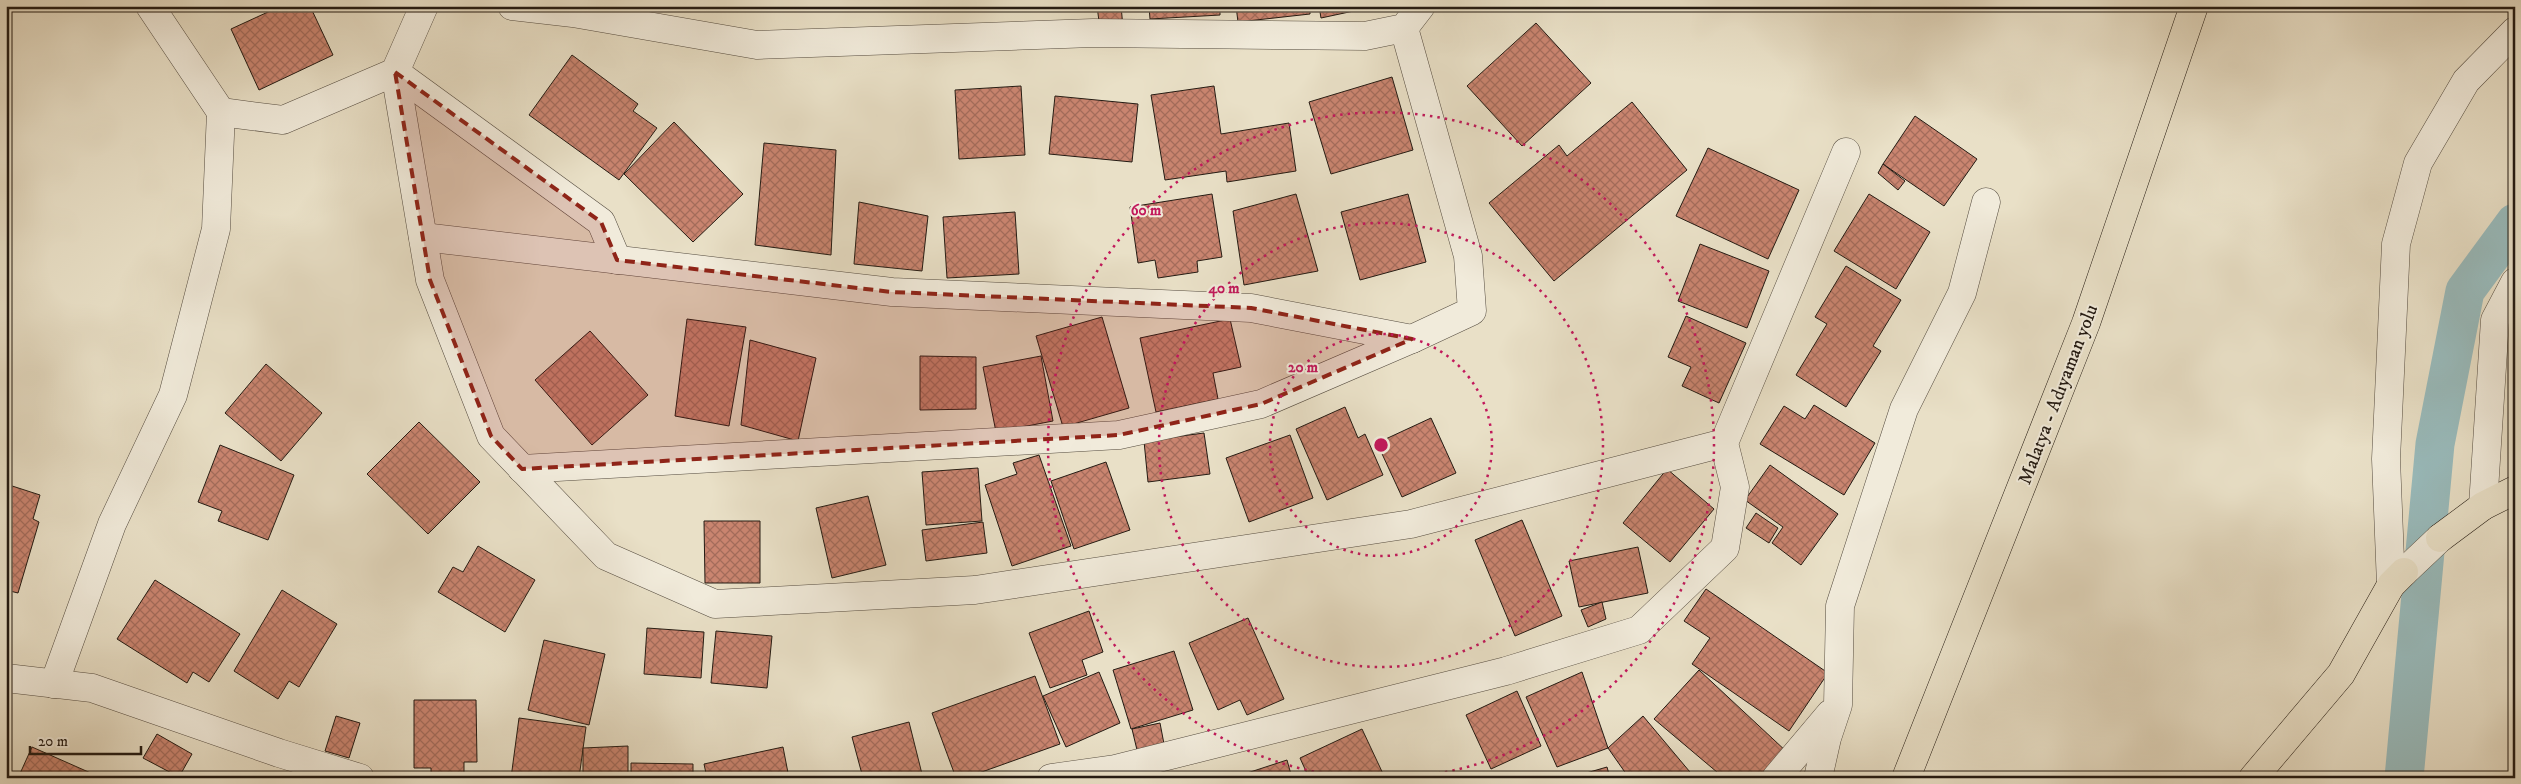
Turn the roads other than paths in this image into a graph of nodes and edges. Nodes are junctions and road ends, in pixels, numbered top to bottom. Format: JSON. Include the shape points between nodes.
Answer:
{"nodes":[{"id":1,"x":150,"y":6,"type":"edge"},
{"id":2,"x":424,"y":6,"type":"edge"},
{"id":3,"x":512,"y":6,"type":"edge"},
{"id":4,"x":1421,"y":6,"type":"edge"},
{"id":5,"x":2194,"y":6,"type":"edge"},
{"id":6,"x":1404,"y":28,"type":"junction"},
{"id":7,"x":2515,"y":31,"type":"edge"},
{"id":8,"x":395,"y":72,"type":"junction"},
{"id":9,"x":221,"y":112,"type":"junction"},
{"id":10,"x":1846,"y":152,"type":"dead end"},
{"id":11,"x":1986,"y":202,"type":"dead end"},
{"id":12,"x":423,"y":237,"type":"junction"},
{"id":13,"x":617,"y":260,"type":"junction"},
{"id":14,"x":2515,"y":282,"type":"edge"},
{"id":15,"x":1412,"y":339,"type":"junction"},
{"id":16,"x":1724,"y":443,"type":"junction"},
{"id":17,"x":522,"y":469,"type":"junction"},
{"id":18,"x":2515,"y":490,"type":"edge"},
{"id":19,"x":2483,"y":506,"type":"junction"},
{"id":20,"x":2440,"y":538,"type":"joint"},
{"id":21,"x":2398,"y":578,"type":"junction"},
{"id":22,"x":6,"y":678,"type":"edge"},
{"id":23,"x":54,"y":684,"type":"junction"},
{"id":24,"x":1838,"y":705,"type":"junction"},
{"id":25,"x":360,"y":778,"type":"edge"},
{"id":26,"x":1051,"y":778,"type":"edge"},
{"id":27,"x":1776,"y":778,"type":"edge"},
{"id":28,"x":1818,"y":778,"type":"edge"},
{"id":29,"x":1906,"y":778,"type":"edge"},
{"id":30,"x":2253,"y":778,"type":"edge"}],
"edges":[{"from":1,"to":9,"type":"street"},
{"from":2,"to":8,"type":"street"},
{"from":3,"to":6,"type":"street","via":[[573,13],[757,46],[1093,33],[1366,36]]},
{"from":4,"to":6,"type":"street"},
{"from":5,"to":29,"type":"main road","name":"Malatya - Adıyaman yolu","via":[[2086,323]]},
{"from":6,"to":15,"type":"street","via":[[1468,256],[1472,311]]},
{"from":7,"to":21,"type":"street","via":[[2466,81],[2418,164],[2396,244],[2386,459]]},
{"from":8,"to":9,"type":"street","via":[[283,120]]},
{"from":8,"to":12,"type":"street"},
{"from":8,"to":13,"type":"street","via":[[601,222]]},
{"from":9,"to":23,"type":"street","via":[[216,229],[173,395],[112,524]]},
{"from":10,"to":16,"type":"street"},
{"from":11,"to":24,"type":"street","via":[[1962,293],[1904,409],[1840,606]]},
{"from":12,"to":13,"type":"street"},
{"from":12,"to":17,"type":"street","via":[[430,280],[492,436]]},
{"from":13,"to":15,"type":"street","via":[[892,292],[1251,308]]},
{"from":14,"to":19,"type":"street","via":[[2495,320]]},
{"from":15,"to":17,"type":"street","via":[[1261,404],[1119,435]]},
{"from":16,"to":17,"type":"street","via":[[1411,524],[975,590],[715,604],[606,556]]},
{"from":16,"to":26,"type":"street","via":[[1735,487],[1725,548],[1639,630],[1487,676],[1115,770]]},
{"from":18,"to":19,"type":"main road"},
{"from":19,"to":20,"type":"main road"},
{"from":20,"to":21,"type":"street"},
{"from":21,"to":30,"type":"main road","via":[[2341,674]]},
{"from":22,"to":23,"type":"street"},
{"from":23,"to":25,"type":"street","via":[[92,688]]},
{"from":24,"to":27,"type":"street"},
{"from":24,"to":28,"type":"street"}]}
